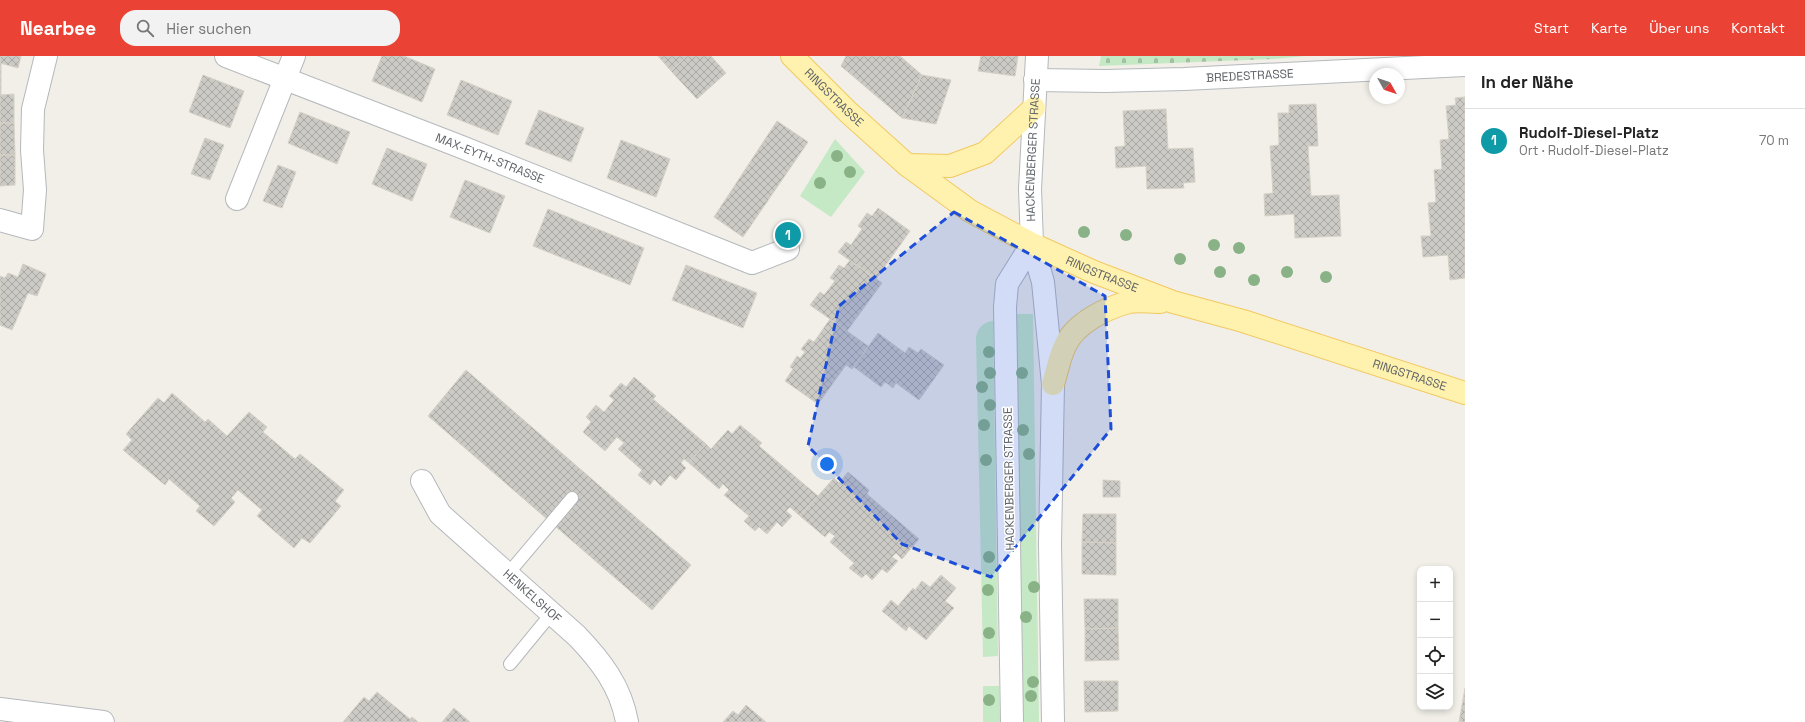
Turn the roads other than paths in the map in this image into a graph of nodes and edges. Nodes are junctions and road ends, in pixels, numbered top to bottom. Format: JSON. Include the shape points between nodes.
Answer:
{"nodes":[{"id":1,"x":46,"y":56,"type":"edge"},
{"id":2,"x":226,"y":56,"type":"edge"},
{"id":3,"x":294,"y":56,"type":"edge"},
{"id":4,"x":792,"y":56,"type":"edge"},
{"id":5,"x":1037,"y":56,"type":"edge"},
{"id":6,"x":1465,"y":65,"type":"edge"},
{"id":7,"x":284,"y":80,"type":"junction"},
{"id":8,"x":1036,"y":80,"type":"junction"},
{"id":9,"x":1034,"y":108,"type":"junction"},
{"id":10,"x":907,"y":165,"type":"junction"},
{"id":11,"x":237,"y":199,"type":"dead end"},
{"id":12,"x":0,"y":220,"type":"edge"},
{"id":13,"x":1032,"y":244,"type":"junction"},
{"id":14,"x":788,"y":249,"type":"dead end"},
{"id":15,"x":1172,"y":302,"type":"junction"},
{"id":16,"x":1053,"y":384,"type":"junction"},
{"id":17,"x":1465,"y":393,"type":"edge"},
{"id":18,"x":422,"y":481,"type":"dead end"},
{"id":19,"x":572,"y":498,"type":"dead end"},
{"id":20,"x":507,"y":575,"type":"junction"},
{"id":21,"x":551,"y":614,"type":"junction"},
{"id":22,"x":510,"y":664,"type":"dead end"},
{"id":23,"x":0,"y":709,"type":"edge"},
{"id":24,"x":103,"y":722,"type":"edge"},
{"id":25,"x":627,"y":722,"type":"edge"},
{"id":26,"x":1012,"y":722,"type":"edge"},
{"id":27,"x":1053,"y":722,"type":"edge"}],
"edges":[{"from":1,"to":12,"type":"street","via":[[33,109],[32,150],[35,190],[32,229]]},
{"from":2,"to":7,"type":"street","name":"MAX-EYTH-STRASSE"},
{"from":3,"to":7,"type":"street"},
{"from":4,"to":10,"type":"main road","name":"RINGSTRASSE","via":[[848,112]]},
{"from":5,"to":8,"type":"street","name":"HACKENBERGER STRASSE"},
{"from":6,"to":8,"type":"street","name":"BREDESTRASSE","via":[[1184,79]]},
{"from":7,"to":11,"type":"street"},
{"from":7,"to":14,"type":"street","name":"MAX-EYTH-STRASSE","via":[[459,146],[752,263]]},
{"from":8,"to":9,"type":"street","name":"HACKENBERGER STRASSE"},
{"from":9,"to":10,"type":"main road","via":[[985,154],[950,166]]},
{"from":9,"to":13,"type":"street","name":"HACKENBERGER STRASSE","via":[[1030,189]]},
{"from":10,"to":13,"type":"main road","name":"RINGSTRASSE","via":[[970,211]]},
{"from":13,"to":15,"type":"main road","name":"RINGSTRASSE","via":[[1094,272]]},
{"from":13,"to":16,"type":"street","name":"HACKENBERGER STRASSE","via":[[1042,282]]},
{"from":13,"to":26,"type":"street","name":"HACKENBERGER STRASSE","via":[[1008,284],[1005,307]]},
{"from":15,"to":16,"type":"main road","via":[[1130,302],[1102,312],[1084,323],[1064,346]]},
{"from":15,"to":17,"type":"main road","name":"RINGSTRASSE"},
{"from":16,"to":27,"type":"street","name":"HACKENBERGER STRASSE","via":[[1050,544]]},
{"from":18,"to":20,"type":"street","name":"HENKELSHOF","via":[[440,514]]},
{"from":19,"to":20,"type":"lane"},
{"from":20,"to":21,"type":"street","name":"HENKELSHOF"},
{"from":21,"to":22,"type":"lane"},
{"from":21,"to":25,"type":"street","name":"HENKELSHOF","via":[[577,636],[605,668],[615,685]]},
{"from":23,"to":24,"type":"street"}]}
